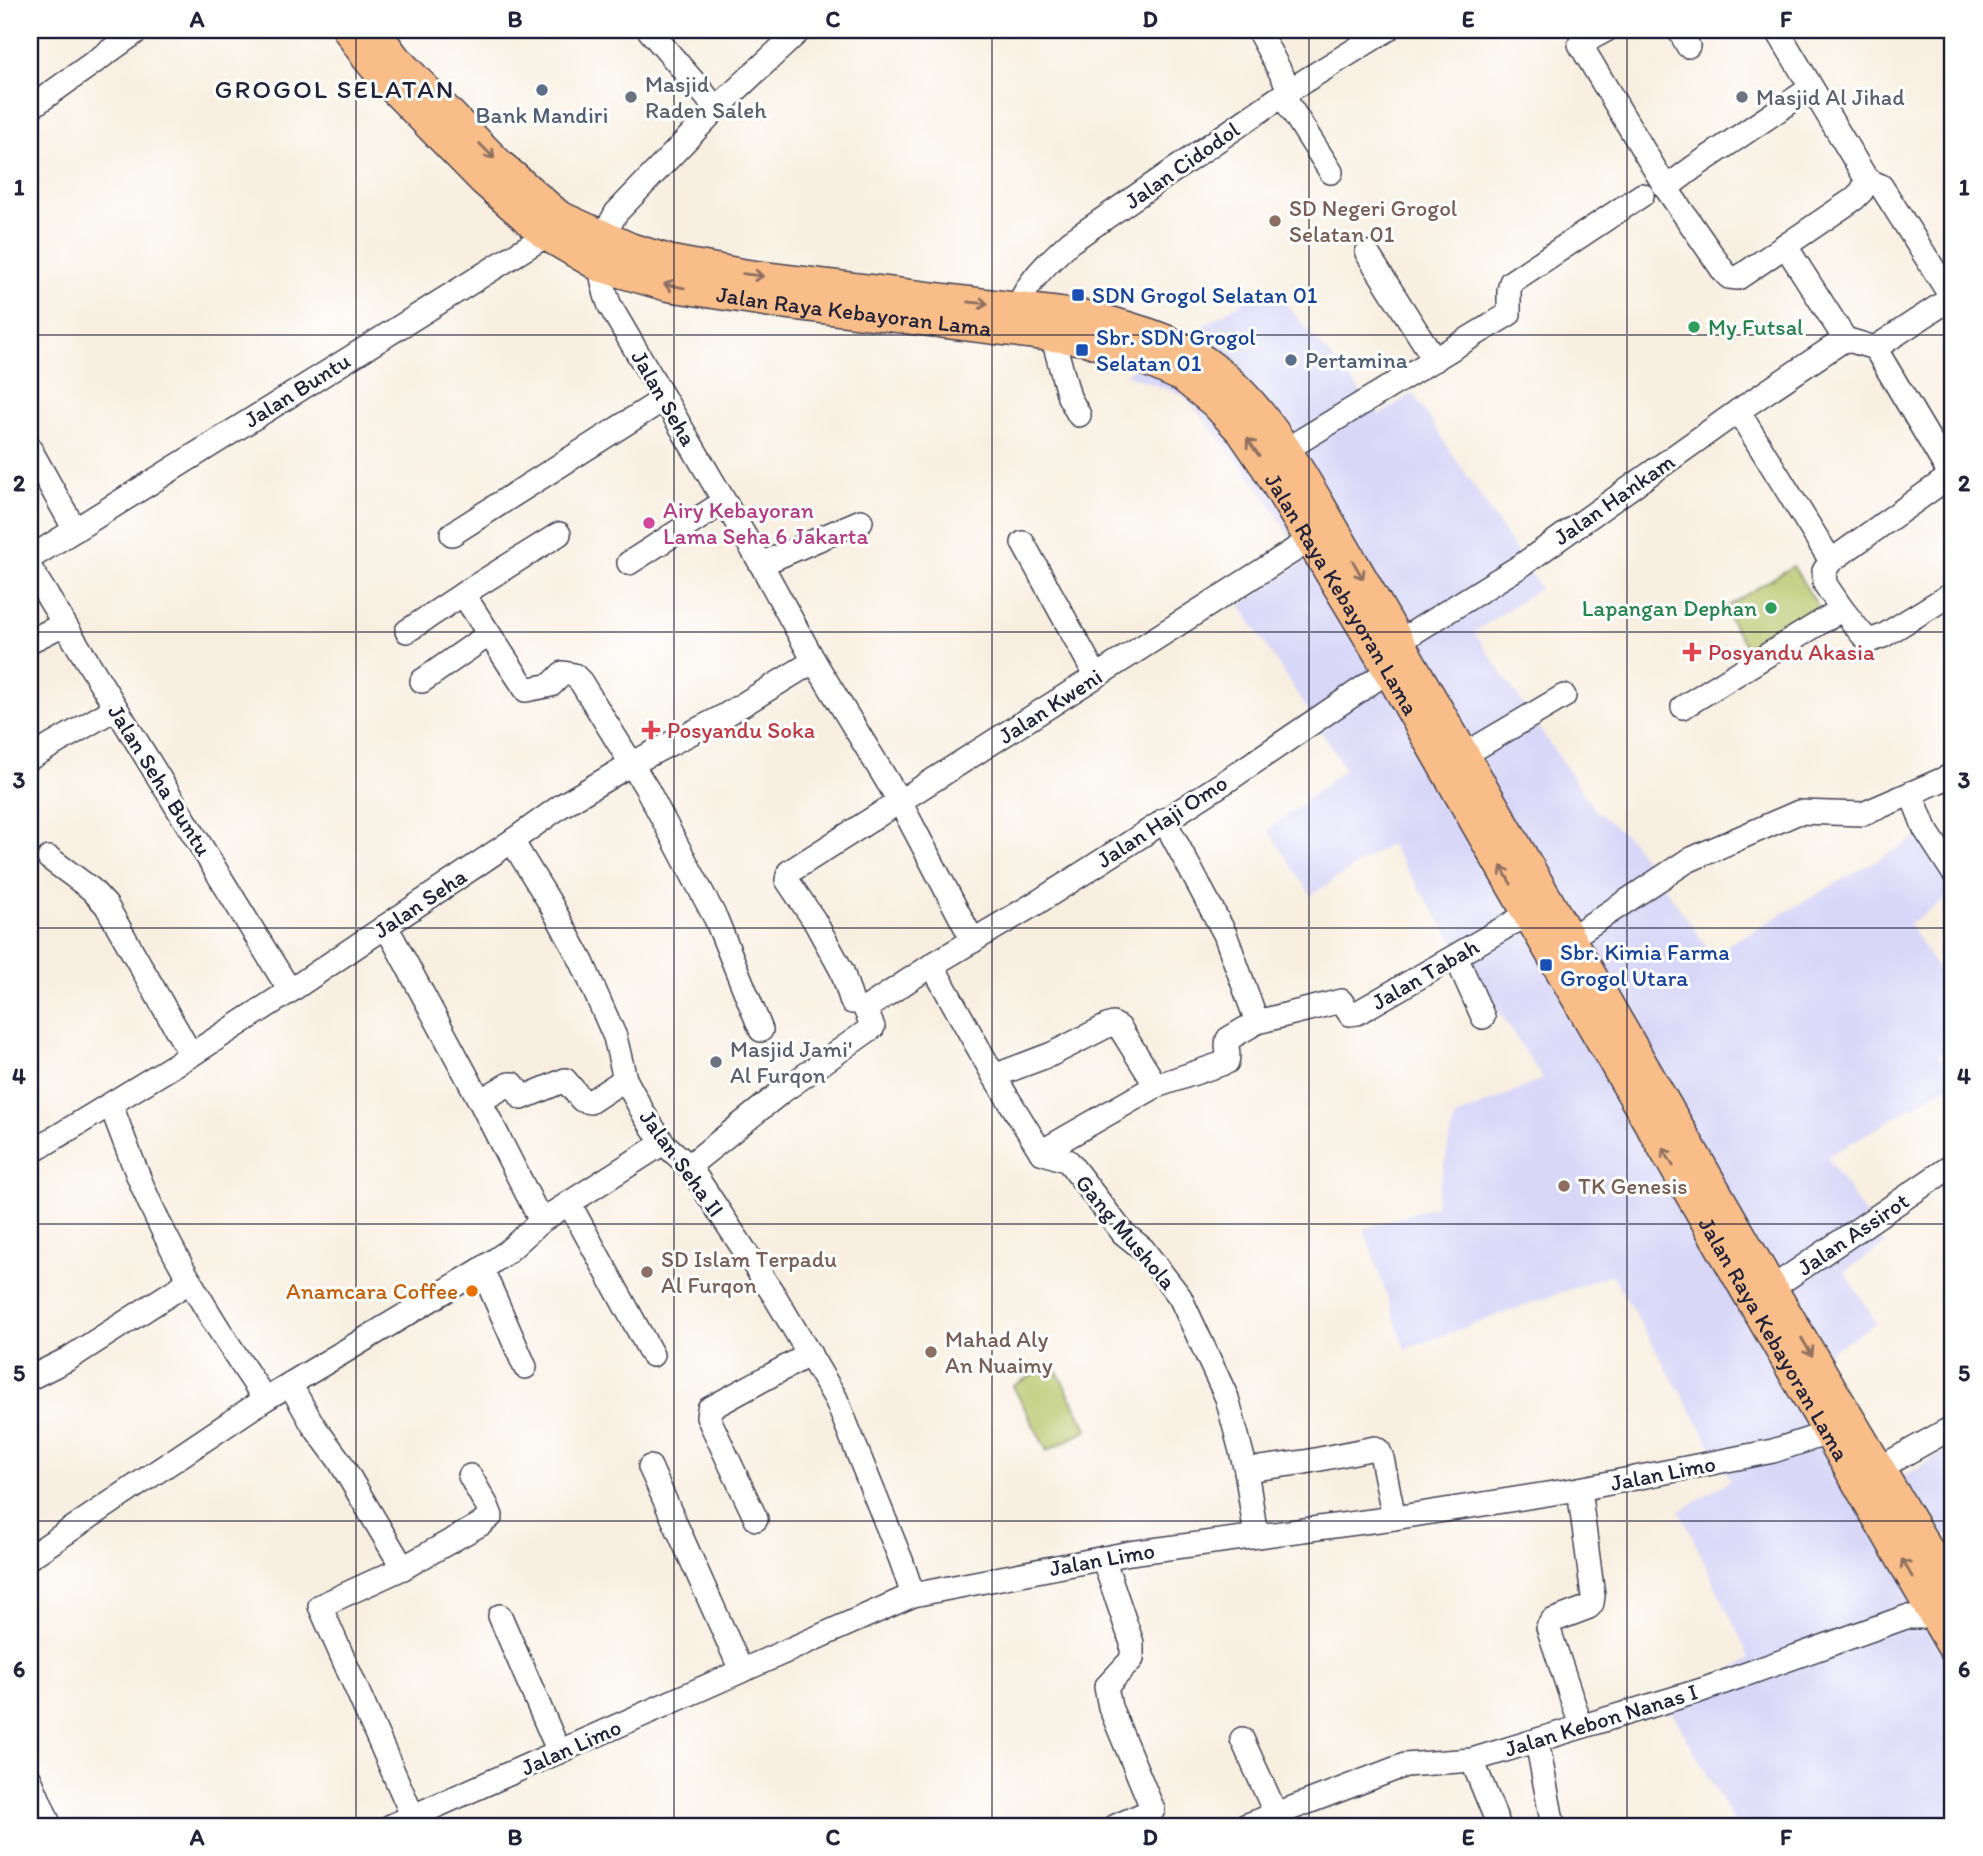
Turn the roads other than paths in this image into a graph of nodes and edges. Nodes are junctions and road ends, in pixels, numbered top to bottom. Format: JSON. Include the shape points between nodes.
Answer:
{"nodes":[{"id":1,"x":139,"y":30,"type":"edge"},
{"id":2,"x":348,"y":30,"type":"edge"},
{"id":3,"x":374,"y":30,"type":"edge"},
{"id":4,"x":649,"y":30,"type":"edge"},
{"id":5,"x":800,"y":30,"type":"edge"},
{"id":6,"x":1258,"y":30,"type":"edge"},
{"id":7,"x":1387,"y":30,"type":"edge"},
{"id":8,"x":1606,"y":30,"type":"edge"},
{"id":9,"x":1777,"y":30,"type":"edge"},
{"id":10,"x":1576,"y":37,"type":"edge"},
{"id":11,"x":1811,"y":88,"type":"junction"},
{"id":12,"x":1286,"y":93,"type":"junction"},
{"id":13,"x":30,"y":108,"type":"edge"},
{"id":14,"x":716,"y":109,"type":"junction"},
{"id":15,"x":1331,"y":172,"type":"dead end"},
{"id":16,"x":1867,"y":180,"type":"junction"},
{"id":17,"x":1666,"y":188,"type":"junction"},
{"id":18,"x":1642,"y":195,"type":"dead end"},
{"id":19,"x":553,"y":226,"type":"junction"},
{"id":20,"x":1785,"y":245,"type":"junction"},
{"id":21,"x":602,"y":252,"type":"junction"},
{"id":22,"x":1367,"y":253,"type":"dead end"},
{"id":23,"x":1952,"y":298,"type":"edge"},
{"id":24,"x":1015,"y":319,"type":"junction"},
{"id":25,"x":1052,"y":335,"type":"junction"},
{"id":26,"x":1845,"y":339,"type":"junction"},
{"id":27,"x":1875,"y":348,"type":"junction"},
{"id":28,"x":1435,"y":360,"type":"junction"},
{"id":29,"x":664,"y":399,"type":"junction"},
{"id":30,"x":1738,"y":411,"type":"junction"},
{"id":31,"x":1079,"y":415,"type":"dead end"},
{"id":32,"x":30,"y":449,"type":"edge"},
{"id":33,"x":1286,"y":449,"type":"junction"},
{"id":34,"x":1952,"y":475,"type":"edge"},
{"id":35,"x":724,"y":502,"type":"junction"},
{"id":36,"x":861,"y":521,"type":"dead end"},
{"id":37,"x":75,"y":530,"type":"junction"},
{"id":38,"x":1321,"y":533,"type":"junction"},
{"id":39,"x":452,"y":534,"type":"dead end"},
{"id":40,"x":559,"y":534,"type":"dead end"},
{"id":41,"x":1023,"y":543,"type":"dead end"},
{"id":42,"x":30,"y":558,"type":"edge"},
{"id":43,"x":1831,"y":561,"type":"junction"},
{"id":44,"x":629,"y":563,"type":"dead end"},
{"id":45,"x":761,"y":564,"type":"junction"},
{"id":46,"x":30,"y":568,"type":"edge"},
{"id":47,"x":1953,"y":593,"type":"edge"},
{"id":48,"x":463,"y":594,"type":"junction"},
{"id":49,"x":1842,"y":609,"type":"junction"},
{"id":50,"x":64,"y":624,"type":"junction"},
{"id":51,"x":407,"y":631,"type":"dead end"},
{"id":52,"x":488,"y":635,"type":"junction"},
{"id":53,"x":30,"y":641,"type":"edge"},
{"id":54,"x":1389,"y":655,"type":"junction"},
{"id":55,"x":814,"y":661,"type":"junction"},
{"id":56,"x":1096,"y":676,"type":"junction"},
{"id":57,"x":422,"y":681,"type":"dead end"},
{"id":58,"x":1564,"y":696,"type":"dead end"},
{"id":59,"x":1683,"y":707,"type":"dead end"},
{"id":60,"x":116,"y":708,"type":"junction"},
{"id":61,"x":1464,"y":755,"type":"junction"},
{"id":62,"x":30,"y":758,"type":"edge"},
{"id":63,"x":631,"y":764,"type":"junction"},
{"id":64,"x":1953,"y":775,"type":"edge"},
{"id":65,"x":1911,"y":793,"type":"junction"},
{"id":66,"x":900,"y":802,"type":"junction"},
{"id":67,"x":1164,"y":820,"type":"junction"},
{"id":68,"x":512,"y":841,"type":"junction"},
{"id":69,"x":49,"y":858,"type":"dead end"},
{"id":70,"x":1953,"y":873,"type":"edge"},
{"id":71,"x":1528,"y":914,"type":"junction"},
{"id":72,"x":384,"y":927,"type":"junction"},
{"id":73,"x":1569,"y":939,"type":"junction"},
{"id":74,"x":973,"y":941,"type":"junction"},
{"id":75,"x":1456,"y":957,"type":"junction"},
{"id":76,"x":932,"y":965,"type":"junction"},
{"id":77,"x":1582,"y":984,"type":"junction"},
{"id":78,"x":290,"y":991,"type":"junction"},
{"id":79,"x":852,"y":1002,"type":"dead end"},
{"id":80,"x":1483,"y":1017,"type":"dead end"},
{"id":81,"x":1257,"y":1022,"type":"junction"},
{"id":82,"x":761,"y":1030,"type":"dead end"},
{"id":83,"x":191,"y":1055,"type":"junction"},
{"id":84,"x":994,"y":1076,"type":"junction"},
{"id":85,"x":625,"y":1079,"type":"junction"},
{"id":86,"x":1156,"y":1086,"type":"junction"},
{"id":87,"x":480,"y":1101,"type":"junction"},
{"id":88,"x":111,"y":1105,"type":"junction"},
{"id":89,"x":663,"y":1143,"type":"junction"},
{"id":90,"x":1041,"y":1152,"type":"junction"},
{"id":91,"x":30,"y":1153,"type":"edge"},
{"id":92,"x":1953,"y":1165,"type":"edge"},
{"id":93,"x":689,"y":1167,"type":"junction"},
{"id":94,"x":569,"y":1203,"type":"junction"},
{"id":95,"x":541,"y":1221,"type":"junction"},
{"id":96,"x":482,"y":1269,"type":"junction"},
{"id":97,"x":190,"y":1281,"type":"junction"},
{"id":98,"x":1761,"y":1295,"type":"junction"},
{"id":99,"x":810,"y":1354,"type":"junction"},
{"id":100,"x":652,"y":1355,"type":"dead end"},
{"id":101,"x":525,"y":1367,"type":"dead end"},
{"id":102,"x":32,"y":1370,"type":"edge"},
{"id":103,"x":290,"y":1384,"type":"junction"},
{"id":104,"x":265,"y":1399,"type":"junction"},
{"id":105,"x":1839,"y":1426,"type":"junction"},
{"id":106,"x":1953,"y":1427,"type":"edge"},
{"id":107,"x":650,"y":1467,"type":"dead end"},
{"id":108,"x":1246,"y":1470,"type":"junction"},
{"id":109,"x":1868,"y":1475,"type":"junction"},
{"id":110,"x":470,"y":1476,"type":"dead end"},
{"id":111,"x":1579,"y":1489,"type":"junction"},
{"id":112,"x":1394,"y":1518,"type":"junction"},
{"id":113,"x":757,"y":1519,"type":"dead end"},
{"id":114,"x":1256,"y":1536,"type":"junction"},
{"id":115,"x":30,"y":1557,"type":"edge"},
{"id":116,"x":1103,"y":1558,"type":"junction"},
{"id":117,"x":403,"y":1568,"type":"junction"},
{"id":118,"x":913,"y":1595,"type":"junction"},
{"id":119,"x":1946,"y":1602,"type":"edge"},
{"id":120,"x":500,"y":1616,"type":"dead end"},
{"id":121,"x":1953,"y":1648,"type":"edge"},
{"id":122,"x":741,"y":1670,"type":"junction"},
{"id":123,"x":1576,"y":1711,"type":"dead end"},
{"id":124,"x":1242,"y":1739,"type":"dead end"},
{"id":125,"x":1537,"y":1741,"type":"junction"},
{"id":126,"x":559,"y":1752,"type":"junction"},
{"id":127,"x":1472,"y":1760,"type":"junction"},
{"id":128,"x":30,"y":1779,"type":"edge"},
{"id":129,"x":35,"y":1805,"type":"edge"},
{"id":130,"x":1276,"y":1814,"type":"junction"},
{"id":131,"x":413,"y":1817,"type":"junction"},
{"id":132,"x":50,"y":1826,"type":"edge"},
{"id":133,"x":391,"y":1826,"type":"edge"},
{"id":134,"x":1116,"y":1826,"type":"edge"},
{"id":135,"x":1245,"y":1826,"type":"edge"},
{"id":136,"x":1499,"y":1826,"type":"edge"},
{"id":137,"x":1553,"y":1826,"type":"edge"}],
"edges":[{"from":1,"to":13,"type":"street"},
{"from":2,"to":19,"type":"main road","name":"Jalan Raya Kebayoran Lama","via":[[388,83],[484,181]]},
{"from":3,"to":19,"type":"main road","name":"Jalan Raya Kebayoran Lama","one_way":true},
{"from":4,"to":14,"type":"street"},
{"from":5,"to":14,"type":"street"},
{"from":6,"to":12,"type":"street"},
{"from":7,"to":12,"type":"street","name":"Jalan Cidodol"},
{"from":8,"to":10,"type":"street"},
{"from":9,"to":11,"type":"street"},
{"from":10,"to":17,"type":"street"},
{"from":11,"to":16,"type":"street"},
{"from":11,"to":17,"type":"street"},
{"from":12,"to":15,"type":"street"},
{"from":12,"to":24,"type":"street","name":"Jalan Cidodol","via":[[1070,242],[1038,272]]},
{"from":14,"to":21,"type":"street","via":[[616,213]]},
{"from":16,"to":20,"type":"street","via":[[1854,199]]},
{"from":16,"to":23,"type":"street","via":[[1881,186]]},
{"from":17,"to":20,"type":"street","via":[[1729,277],[1738,278]]},
{"from":18,"to":28,"type":"street","via":[[1511,282],[1509,314]]},
{"from":19,"to":21,"type":"main road","name":"Jalan Raya Kebayoran Lama"},
{"from":19,"to":37,"type":"street","name":"Jalan Buntu"},
{"from":20,"to":26,"type":"street"},
{"from":21,"to":24,"type":"main road","name":"Jalan Raya Kebayoran Lama"},
{"from":21,"to":29,"type":"street","name":"Jalan Seha","via":[[604,290],[610,306]]},
{"from":22,"to":28,"type":"street"},
{"from":23,"to":27,"type":"street"},
{"from":24,"to":25,"type":"main road","name":"Jalan Raya Kebayoran Lama"},
{"from":24,"to":33,"type":"main road","name":"Jalan Raya Kebayoran Lama","via":[[1094,317],[1182,348],[1241,392]]},
{"from":25,"to":31,"type":"street","via":[[1069,397]]},
{"from":38,"to":25,"type":"main road","name":"Jalan Raya Kebayoran Lama","one_way":true,"via":[[1242,432],[1183,377],[1107,346]]},
{"from":26,"to":27,"type":"street"},
{"from":26,"to":30,"type":"street","name":"Jalan Hankam"},
{"from":27,"to":34,"type":"street"},
{"from":28,"to":33,"type":"street"},
{"from":29,"to":35,"type":"street","name":"Jalan Seha"},
{"from":29,"to":39,"type":"street"},
{"from":30,"to":43,"type":"street"},
{"from":30,"to":54,"type":"street","name":"Jalan Hankam"},
{"from":32,"to":37,"type":"street"},
{"from":33,"to":38,"type":"main road","name":"Jalan Raya Kebayoran Lama"},
{"from":34,"to":43,"type":"street"},
{"from":35,"to":44,"type":"street"},
{"from":35,"to":45,"type":"street","name":"Jalan Seha"},
{"from":36,"to":45,"type":"street"},
{"from":37,"to":42,"type":"street","name":"Jalan Buntu"},
{"from":38,"to":54,"type":"main road","name":"Jalan Raya Kebayoran Lama"},
{"from":38,"to":56,"type":"street","name":"Jalan Kweni"},
{"from":40,"to":48,"type":"street"},
{"from":41,"to":56,"type":"street"},
{"from":43,"to":49,"type":"street","via":[[1824,570],[1825,584]]},
{"from":45,"to":55,"type":"street","name":"Jalan Seha"},
{"from":46,"to":50,"type":"street","name":"Jalan Seha Buntu"},
{"from":47,"to":49,"type":"street","via":[[1869,640]]},
{"from":48,"to":51,"type":"street"},
{"from":48,"to":52,"type":"street"},
{"from":49,"to":59,"type":"street"},
{"from":50,"to":53,"type":"street"},
{"from":50,"to":60,"type":"street","name":"Jalan Seha Buntu"},
{"from":52,"to":57,"type":"street"},
{"from":52,"to":63,"type":"street","via":[[526,690],[551,685],[563,673],[574,675]]},
{"from":54,"to":61,"type":"main road","name":"Jalan Raya Kebayoran Lama"},
{"from":54,"to":67,"type":"street","name":"Jalan Haji Omo","via":[[1228,779]]},
{"from":71,"to":54,"type":"main road","name":"Jalan Raya Kebayoran Lama","one_way":true},
{"from":55,"to":63,"type":"street","name":"Jalan Seha","via":[[724,716]]},
{"from":55,"to":66,"type":"street","name":"Jalan Seha"},
{"from":56,"to":66,"type":"street","name":"Jalan Kweni"},
{"from":58,"to":61,"type":"street"},
{"from":60,"to":62,"type":"street"},
{"from":60,"to":78,"type":"street","name":"Jalan Seha Buntu"},
{"from":61,"to":73,"type":"main road","name":"Jalan Raya Kebayoran Lama"},
{"from":63,"to":68,"type":"street","name":"Jalan Seha"},
{"from":63,"to":82,"type":"street","via":[[716,919]]},
{"from":64,"to":65,"type":"street"},
{"from":65,"to":70,"type":"street","via":[[1925,829]]},
{"from":65,"to":73,"type":"street","via":[[1863,814],[1799,812],[1687,861]]},
{"from":66,"to":74,"type":"street"},
{"from":66,"to":79,"type":"street","name":"Jalan Kweni","via":[[802,864],[787,880],[842,971]]},
{"from":67,"to":74,"type":"street","name":"Jalan Haji Omo"},
{"from":67,"to":81,"type":"street","via":[[1225,934]]},
{"from":68,"to":72,"type":"street","name":"Jalan Seha"},
{"from":68,"to":85,"type":"street","name":"Jalan Seha II","via":[[582,962],[615,1037]]},
{"from":69,"to":83,"type":"street","via":[[106,905]]},
{"from":71,"to":75,"type":"street","name":"Jalan Tabah"},
{"from":71,"to":77,"type":"main road","name":"Jalan Raya Kebayoran Lama"},
{"from":72,"to":78,"type":"street","name":"Jalan Seha"},
{"from":72,"to":87,"type":"street"},
{"from":73,"to":77,"type":"main road","name":"Jalan Raya Kebayoran Lama"},
{"from":74,"to":76,"type":"street","name":"Jalan Haji Omo"},
{"from":75,"to":80,"type":"street"},
{"from":75,"to":81,"type":"street","name":"Jalan Tabah","via":[[1353,1014],[1341,1000]]},
{"from":76,"to":84,"type":"street"},
{"from":76,"to":93,"type":"street","name":"Jalan Haji Omo","via":[[865,1009],[873,1027],[780,1093]]},
{"from":77,"to":98,"type":"main road","name":"Jalan Raya Kebayoran Lama"},
{"from":78,"to":83,"type":"street","name":"Jalan Seha"},
{"from":81,"to":86,"type":"street","name":"Jalan Tabah","via":[[1228,1039],[1227,1062]]},
{"from":83,"to":88,"type":"street","name":"Jalan Seha"},
{"from":84,"to":86,"type":"street","via":[[1113,1024]]},
{"from":84,"to":90,"type":"street"},
{"from":85,"to":87,"type":"street","via":[[590,1102],[582,1100],[565,1080],[523,1098],[509,1084]]},
{"from":85,"to":89,"type":"street","name":"Jalan Seha II"},
{"from":86,"to":90,"type":"street","name":"Jalan Tabah"},
{"from":87,"to":95,"type":"street"},
{"from":88,"to":91,"type":"street","name":"Jalan Seha"},
{"from":88,"to":97,"type":"street","via":[[154,1211]]},
{"from":89,"to":93,"type":"street","name":"Jalan Seha II"},
{"from":89,"to":94,"type":"street"},
{"from":90,"to":108,"type":"street","name":"Gang Mushola","via":[[1068,1161],[1180,1297],[1227,1398]]},
{"from":92,"to":98,"type":"street","name":"Jalan Assirot"},
{"from":93,"to":99,"type":"street","name":"Jalan Seha II"},
{"from":94,"to":95,"type":"street"},
{"from":94,"to":100,"type":"street"},
{"from":95,"to":96,"type":"street"},
{"from":96,"to":101,"type":"street"},
{"from":96,"to":103,"type":"street"},
{"from":97,"to":102,"type":"street","via":[[68,1359]]},
{"from":97,"to":104,"type":"street"},
{"from":98,"to":105,"type":"main road","name":"Jalan Raya Kebayoran Lama"},
{"from":99,"to":113,"type":"street","via":[[709,1409],[708,1418]]},
{"from":99,"to":118,"type":"street","name":"Jalan Seha II","via":[[836,1398]]},
{"from":103,"to":104,"type":"street"},
{"from":103,"to":117,"type":"street"},
{"from":104,"to":115,"type":"street"},
{"from":105,"to":109,"type":"main road","name":"Jalan Raya Kebayoran Lama"},
{"from":105,"to":111,"type":"street","name":"Jalan Limo","via":[[1773,1451]]},
{"from":106,"to":109,"type":"street"},
{"from":107,"to":122,"type":"street"},
{"from":108,"to":112,"type":"street","via":[[1375,1448],[1382,1458]]},
{"from":108,"to":114,"type":"street","name":"Gang Mushola"},
{"from":109,"to":119,"type":"main road","name":"Jalan Raya Kebayoran Lama"},
{"from":110,"to":117,"type":"street","via":[[491,1516]]},
{"from":111,"to":112,"type":"street","name":"Jalan Limo"},
{"from":111,"to":123,"type":"street","via":[[1592,1604],[1548,1627]]},
{"from":112,"to":114,"type":"street","name":"Jalan Limo"},
{"from":114,"to":116,"type":"street","name":"Jalan Limo"},
{"from":116,"to":118,"type":"street","name":"Jalan Limo"},
{"from":116,"to":134,"type":"street","via":[[1132,1643],[1132,1659],[1107,1688],[1110,1707],[1153,1810]]},
{"from":117,"to":131,"type":"street","via":[[320,1606]]},
{"from":118,"to":122,"type":"street","name":"Jalan Limo"},
{"from":119,"to":121,"type":"main road","name":"Jalan Raya Kebayoran Lama"},
{"from":119,"to":125,"type":"street","name":"Jalan Kebon Nanas I","via":[[1923,1616],[1906,1617],[1702,1690]]},
{"from":120,"to":126,"type":"street"},
{"from":122,"to":126,"type":"street","name":"Jalan Limo"},
{"from":124,"to":130,"type":"street"},
{"from":125,"to":127,"type":"street","name":"Jalan Kebon Nanas I"},
{"from":125,"to":137,"type":"street"},
{"from":126,"to":131,"type":"street","name":"Jalan Limo"},
{"from":127,"to":130,"type":"street","name":"Jalan Kebon Nanas I","via":[[1405,1765]]},
{"from":127,"to":136,"type":"street"},
{"from":128,"to":129,"type":"street"},
{"from":129,"to":132,"type":"street"},
{"from":130,"to":135,"type":"street","name":"Jalan Kebon Nanas I"},
{"from":131,"to":133,"type":"street","name":"Jalan Limo"}]}
